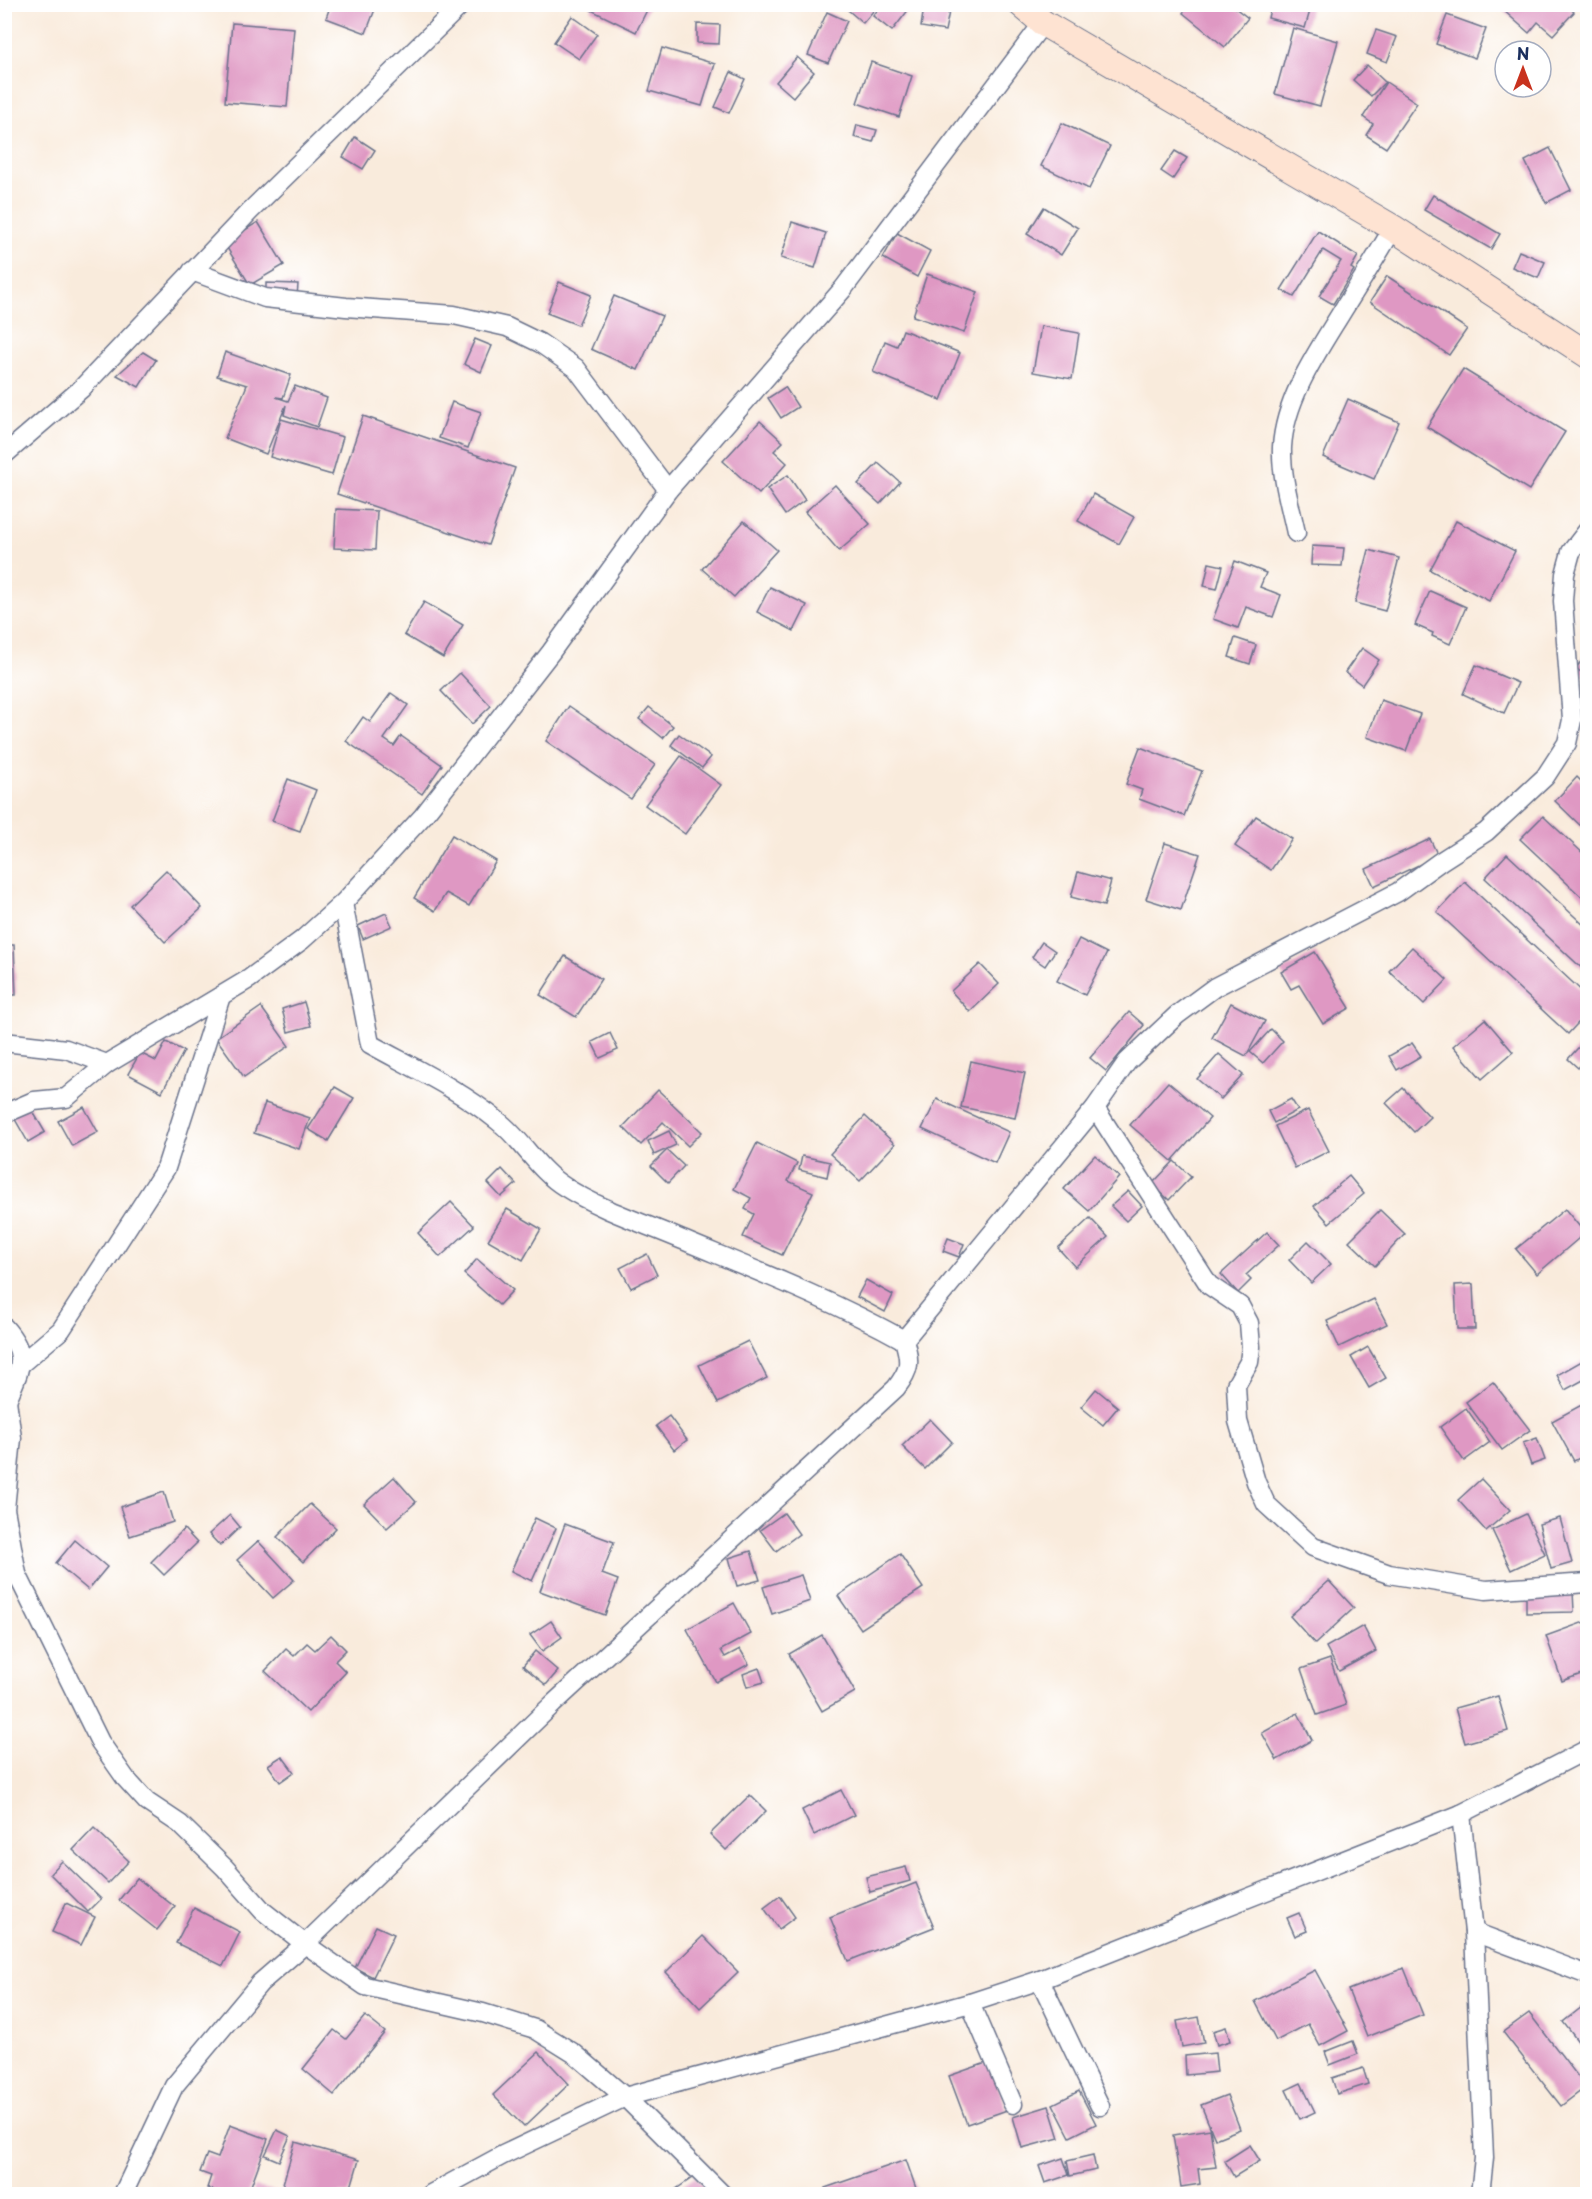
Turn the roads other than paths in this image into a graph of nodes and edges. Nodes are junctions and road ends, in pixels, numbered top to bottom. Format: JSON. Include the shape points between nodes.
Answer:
{"nodes":[{"id":1,"x":462,"y":4,"type":"edge"},
{"id":2,"x":1021,"y":4,"type":"edge"},
{"id":3,"x":1043,"y":23,"type":"junction"},
{"id":4,"x":1393,"y":228,"type":"junction"},
{"id":5,"x":192,"y":271,"type":"junction"},
{"id":6,"x":1587,"y":355,"type":"edge"},
{"id":7,"x":4,"y":456,"type":"edge"},
{"id":8,"x":668,"y":490,"type":"junction"},
{"id":9,"x":1587,"y":530,"type":"edge"},
{"id":10,"x":1296,"y":533,"type":"dead end"},
{"id":11,"x":343,"y":903,"type":"junction"},
{"id":12,"x":221,"y":996,"type":"junction"},
{"id":13,"x":4,"y":1042,"type":"edge"},
{"id":14,"x":108,"y":1064,"type":"junction"},
{"id":15,"x":1095,"y":1108,"type":"junction"},
{"id":16,"x":4,"y":1114,"type":"edge"},
{"id":17,"x":4,"y":1327,"type":"edge"},
{"id":18,"x":904,"y":1340,"type":"junction"},
{"id":19,"x":22,"y":1362,"type":"junction"},
{"id":20,"x":6,"y":1400,"type":"edge"},
{"id":21,"x":1587,"y":1583,"type":"edge"},
{"id":22,"x":1585,"y":1756,"type":"edge"},
{"id":23,"x":1461,"y":1814,"type":"junction"},
{"id":24,"x":1474,"y":1932,"type":"junction"},
{"id":25,"x":305,"y":1944,"type":"junction"},
{"id":26,"x":1587,"y":1975,"type":"edge"},
{"id":27,"x":1040,"y":1980,"type":"junction"},
{"id":28,"x":970,"y":2003,"type":"junction"},
{"id":29,"x":625,"y":2097,"type":"junction"},
{"id":30,"x":1013,"y":2104,"type":"dead end"},
{"id":31,"x":1100,"y":2106,"type":"dead end"},
{"id":32,"x":123,"y":2194,"type":"edge"},
{"id":33,"x":431,"y":2194,"type":"edge"},
{"id":34,"x":722,"y":2194,"type":"edge"},
{"id":35,"x":1480,"y":2194,"type":"edge"}],
"edges":[{"from":1,"to":5,"type":"street"},
{"from":2,"to":3,"type":"main road"},
{"from":3,"to":4,"type":"main road"},
{"from":3,"to":8,"type":"street","via":[[843,289]]},
{"from":4,"to":6,"type":"main road"},
{"from":4,"to":10,"type":"street","via":[[1325,339],[1291,408],[1284,432],[1283,465]]},
{"from":5,"to":7,"type":"street","via":[[81,389]]},
{"from":5,"to":8,"type":"street","via":[[265,298],[454,315],[507,327],[540,343],[576,368]]},
{"from":8,"to":11,"type":"street","via":[[551,652],[423,816]]},
{"from":9,"to":15,"type":"street","via":[[1571,552],[1565,574],[1563,602],[1572,720],[1567,743],[1545,777],[1486,832],[1398,892],[1215,987],[1177,1015],[1127,1062]]},
{"from":11,"to":12,"type":"street","via":[[302,940]]},
{"from":11,"to":18,"type":"street","via":[[370,1044],[470,1100],[500,1122],[563,1186],[846,1309]]},
{"from":12,"to":14,"type":"street"},
{"from":12,"to":19,"type":"street","via":[[166,1168],[61,1330]]},
{"from":13,"to":14,"type":"street","via":[[66,1049]]},
{"from":14,"to":16,"type":"street","via":[[66,1098],[34,1101]]},
{"from":15,"to":18,"type":"street"},
{"from":15,"to":21,"type":"street","via":[[1209,1285],[1240,1306],[1249,1323],[1249,1362],[1236,1385],[1238,1421],[1266,1504],[1313,1547],[1389,1574],[1486,1590]]},
{"from":17,"to":19,"type":"street","via":[[17,1345]]},
{"from":18,"to":25,"type":"street","via":[[910,1359],[896,1388],[553,1704]]},
{"from":19,"to":20,"type":"street"},
{"from":20,"to":25,"type":"street","via":[[12,1438],[5,1509],[17,1574],[100,1742],[147,1802],[180,1824],[263,1911]]},
{"from":22,"to":23,"type":"street"},
{"from":23,"to":24,"type":"street"},
{"from":23,"to":27,"type":"street"},
{"from":24,"to":26,"type":"street"},
{"from":24,"to":35,"type":"street","via":[[1484,2158]]},
{"from":25,"to":29,"type":"street","via":[[365,1986],[535,2029],[575,2054]]},
{"from":25,"to":32,"type":"street","via":[[260,1983],[174,2086]]},
{"from":27,"to":28,"type":"street"},
{"from":27,"to":31,"type":"street"},
{"from":28,"to":29,"type":"street"},
{"from":28,"to":30,"type":"street"},
{"from":29,"to":33,"type":"street"},
{"from":29,"to":34,"type":"street"}]}
